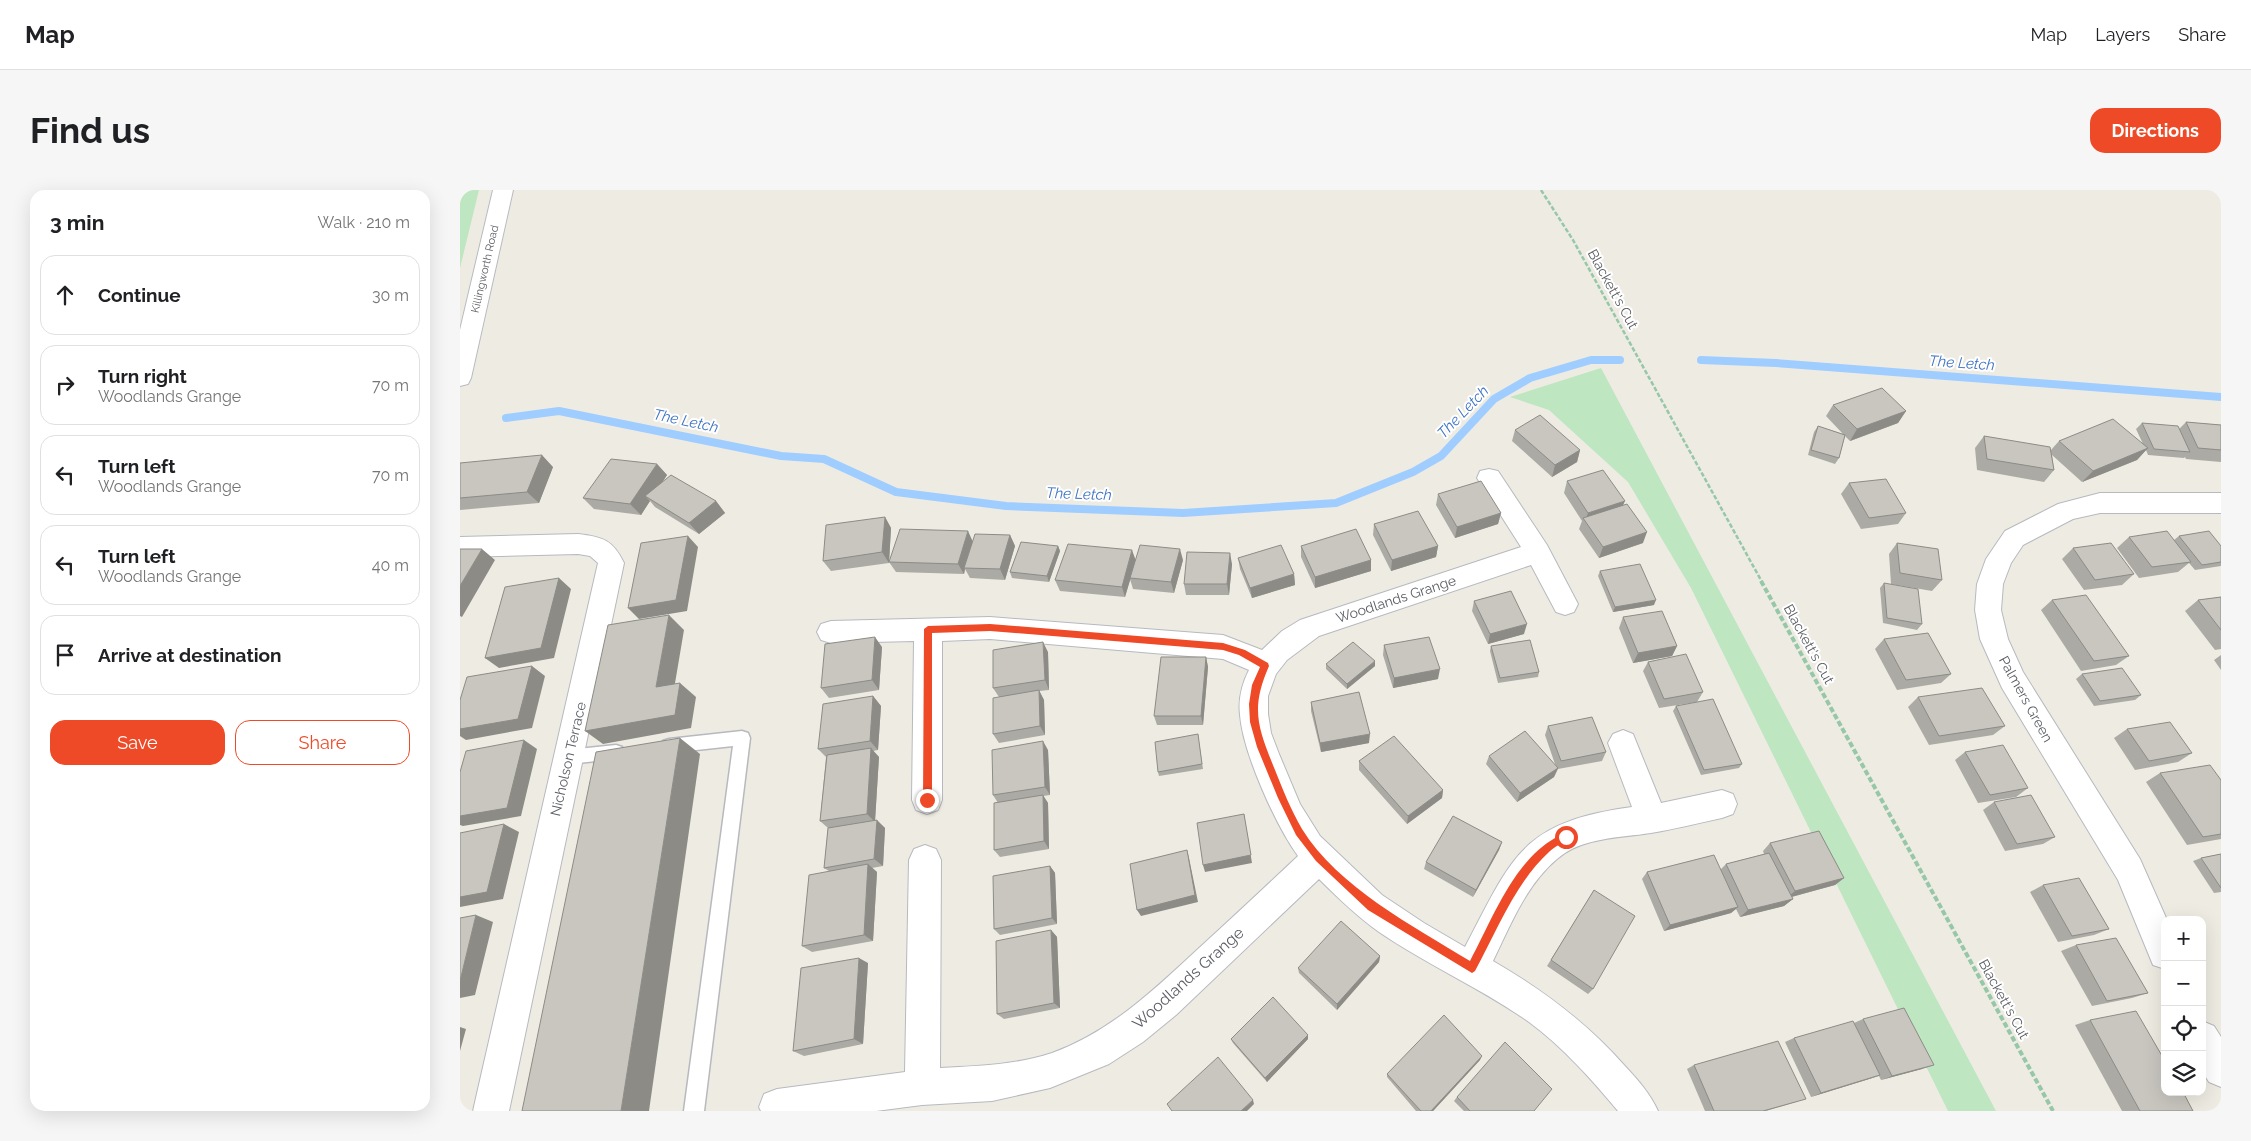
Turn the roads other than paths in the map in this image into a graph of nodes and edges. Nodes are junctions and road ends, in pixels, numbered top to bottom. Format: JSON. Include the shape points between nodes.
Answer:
{"nodes":[{"id":1,"x":503,"y":190,"type":"edge"},
{"id":2,"x":460,"y":378,"type":"edge"},
{"id":3,"x":1489,"y":478,"type":"dead end"},
{"id":4,"x":2218,"y":508,"type":"edge"},
{"id":5,"x":460,"y":547,"type":"edge"},
{"id":6,"x":1538,"y":552,"type":"junction"},
{"id":7,"x":1565,"y":604,"type":"dead end"},
{"id":8,"x":928,"y":629,"type":"junction"},
{"id":9,"x":831,"y":632,"type":"dead end"},
{"id":10,"x":1265,"y":666,"type":"junction"},
{"id":11,"x":1623,"y":743,"type":"dead end"},
{"id":12,"x":655,"y":748,"type":"edge"},
{"id":13,"x":636,"y":750,"type":"edge"},
{"id":14,"x":568,"y":757,"type":"junction"},
{"id":15,"x":927,"y":800,"type":"dead end"},
{"id":16,"x":1722,"y":804,"type":"dead end"},
{"id":17,"x":1652,"y":819,"type":"junction"},
{"id":18,"x":1319,"y":858,"type":"junction"},
{"id":19,"x":925,"y":860,"type":"dead end"},
{"id":20,"x":2161,"y":944,"type":"edge"},
{"id":21,"x":1472,"y":968,"type":"junction"},
{"id":22,"x":2221,"y":1028,"type":"edge"},
{"id":23,"x":2206,"y":1030,"type":"edge"},
{"id":24,"x":2206,"y":1045,"type":"edge"},
{"id":25,"x":2221,"y":1070,"type":"edge"},
{"id":26,"x":922,"y":1087,"type":"junction"},
{"id":27,"x":777,"y":1107,"type":"dead end"},
{"id":28,"x":491,"y":1111,"type":"edge"},
{"id":29,"x":694,"y":1111,"type":"edge"},
{"id":30,"x":1640,"y":1111,"type":"edge"}],
"edges":[{"from":1,"to":2,"type":"street","name":"Killingworth Road"},
{"from":3,"to":6,"type":"street"},
{"from":4,"to":20,"type":"street","name":"Palmers Green","via":[[2100,503],[2067,511],[2014,538],[1999,559],[1990,584],[1988,610],[1994,639],[2012,679],[2129,870]]},
{"from":5,"to":14,"type":"street","name":"Nicholson Terrace","via":[[578,544],[606,552],[611,563],[610,574]]},
{"from":6,"to":7,"type":"street"},
{"from":6,"to":10,"type":"street","name":"Woodlands Grange","via":[[1310,628],[1294,637]]},
{"from":8,"to":9,"type":"street"},
{"from":8,"to":10,"type":"street","via":[[990,628],[1223,647]]},
{"from":8,"to":15,"type":"street"},
{"from":10,"to":18,"type":"street","name":"Woodlands Grange","via":[[1256,685],[1253,704],[1261,747],[1282,798],[1300,832]]},
{"from":11,"to":17,"type":"street"},
{"from":12,"to":29,"type":"lane","via":[[742,738]]},
{"from":13,"to":14,"type":"lane"},
{"from":14,"to":28,"type":"street","name":"Nicholson Terrace"},
{"from":16,"to":17,"type":"street"},
{"from":17,"to":21,"type":"street","via":[[1588,829],[1547,848],[1530,865],[1513,891]]},
{"from":18,"to":21,"type":"street","name":"Woodlands Grange","via":[[1371,906]]},
{"from":18,"to":26,"type":"street","name":"Woodlands Grange","via":[[1164,1003],[1097,1052],[1050,1070],[992,1083]]},
{"from":19,"to":26,"type":"street"},
{"from":21,"to":30,"type":"street","name":"Woodlands Grange","via":[[1542,1012],[1584,1046]]},
{"from":22,"to":23,"type":"street"},
{"from":24,"to":25,"type":"street"},
{"from":26,"to":27,"type":"street","name":"Woodlands Grange"}]}
